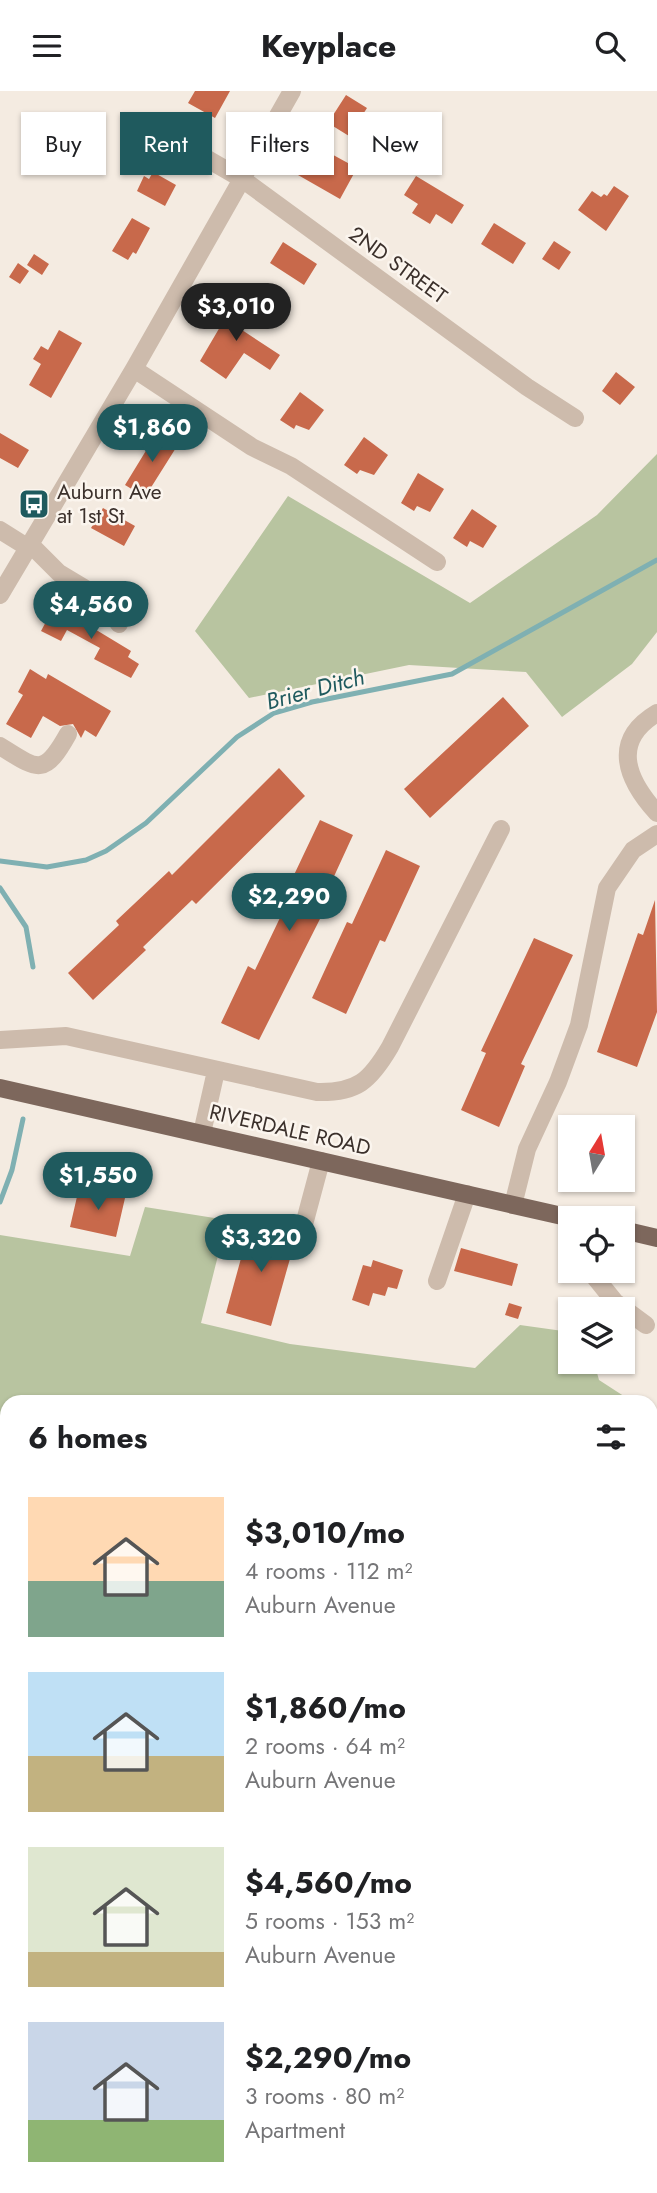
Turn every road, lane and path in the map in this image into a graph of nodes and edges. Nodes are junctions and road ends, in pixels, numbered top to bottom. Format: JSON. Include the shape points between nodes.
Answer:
{"nodes":[{"id":1,"x":292,"y":91,"type":"edge"},
{"id":2,"x":212,"y":161,"type":"edge"},
{"id":3,"x":243,"y":179,"type":"junction"},
{"id":4,"x":134,"y":369,"type":"junction"},
{"id":5,"x":575,"y":418,"type":"dead end"},
{"id":6,"x":0,"y":530,"type":"edge"},
{"id":7,"x":28,"y":545,"type":"junction"},
{"id":8,"x":437,"y":562,"type":"dead end"},
{"id":9,"x":0,"y":594,"type":"edge"},
{"id":10,"x":119,"y":624,"type":"dead end"},
{"id":11,"x":657,"y":713,"type":"edge"},
{"id":12,"x":68,"y":734,"type":"dead end"},
{"id":13,"x":0,"y":746,"type":"edge"},
{"id":14,"x":657,"y":813,"type":"edge"},
{"id":15,"x":501,"y":829,"type":"dead end"},
{"id":16,"x":657,"y":834,"type":"edge"},
{"id":17,"x":0,"y":1040,"type":"edge"},
{"id":18,"x":216,"y":1071,"type":"junction"},
{"id":19,"x":0,"y":1089,"type":"edge"},
{"id":20,"x":202,"y":1133,"type":"junction"},
{"id":21,"x":321,"y":1161,"type":"junction"},
{"id":22,"x":467,"y":1194,"type":"junction"},
{"id":23,"x":513,"y":1205,"type":"junction"},
{"id":24,"x":558,"y":1215,"type":"edge"},
{"id":25,"x":302,"y":1232,"type":"dead end"},
{"id":26,"x":635,"y":1233,"type":"edge"},
{"id":27,"x":657,"y":1238,"type":"edge"},
{"id":28,"x":437,"y":1281,"type":"dead end"},
{"id":29,"x":600,"y":1283,"type":"edge"},
{"id":30,"x":646,"y":1325,"type":"dead end"}],
"edges":[{"from":1,"to":3,"type":"street"},
{"from":2,"to":3,"type":"street","name":"2ND STREET"},
{"from":3,"to":4,"type":"street"},
{"from":3,"to":5,"type":"street","name":"2ND STREET"},
{"from":4,"to":7,"type":"street"},
{"from":4,"to":8,"type":"street"},
{"from":6,"to":7,"type":"street"},
{"from":7,"to":9,"type":"street"},
{"from":7,"to":10,"type":"street","via":[[59,573],[104,600]]},
{"from":11,"to":14,"type":"street","via":[[643,722],[629,744],[628,771]]},
{"from":12,"to":13,"type":"street","via":[[44,767],[34,767]]},
{"from":15,"to":18,"type":"street","via":[[390,1047],[371,1075],[342,1093]]},
{"from":16,"to":23,"type":"street","via":[[633,850],[607,888],[579,1025],[527,1149]]},
{"from":17,"to":18,"type":"street","via":[[65,1036]]},
{"from":18,"to":20,"type":"street"},
{"from":19,"to":20,"type":"main road","name":"RIVERDALE ROAD"},
{"from":20,"to":21,"type":"main road","name":"RIVERDALE ROAD"},
{"from":21,"to":22,"type":"main road","name":"RIVERDALE ROAD"},
{"from":21,"to":25,"type":"street"},
{"from":22,"to":23,"type":"main road","name":"RIVERDALE ROAD"},
{"from":22,"to":28,"type":"street"},
{"from":23,"to":24,"type":"main road","name":"RIVERDALE ROAD"},
{"from":26,"to":27,"type":"main road"},
{"from":29,"to":30,"type":"street","via":[[615,1302]]}]}
